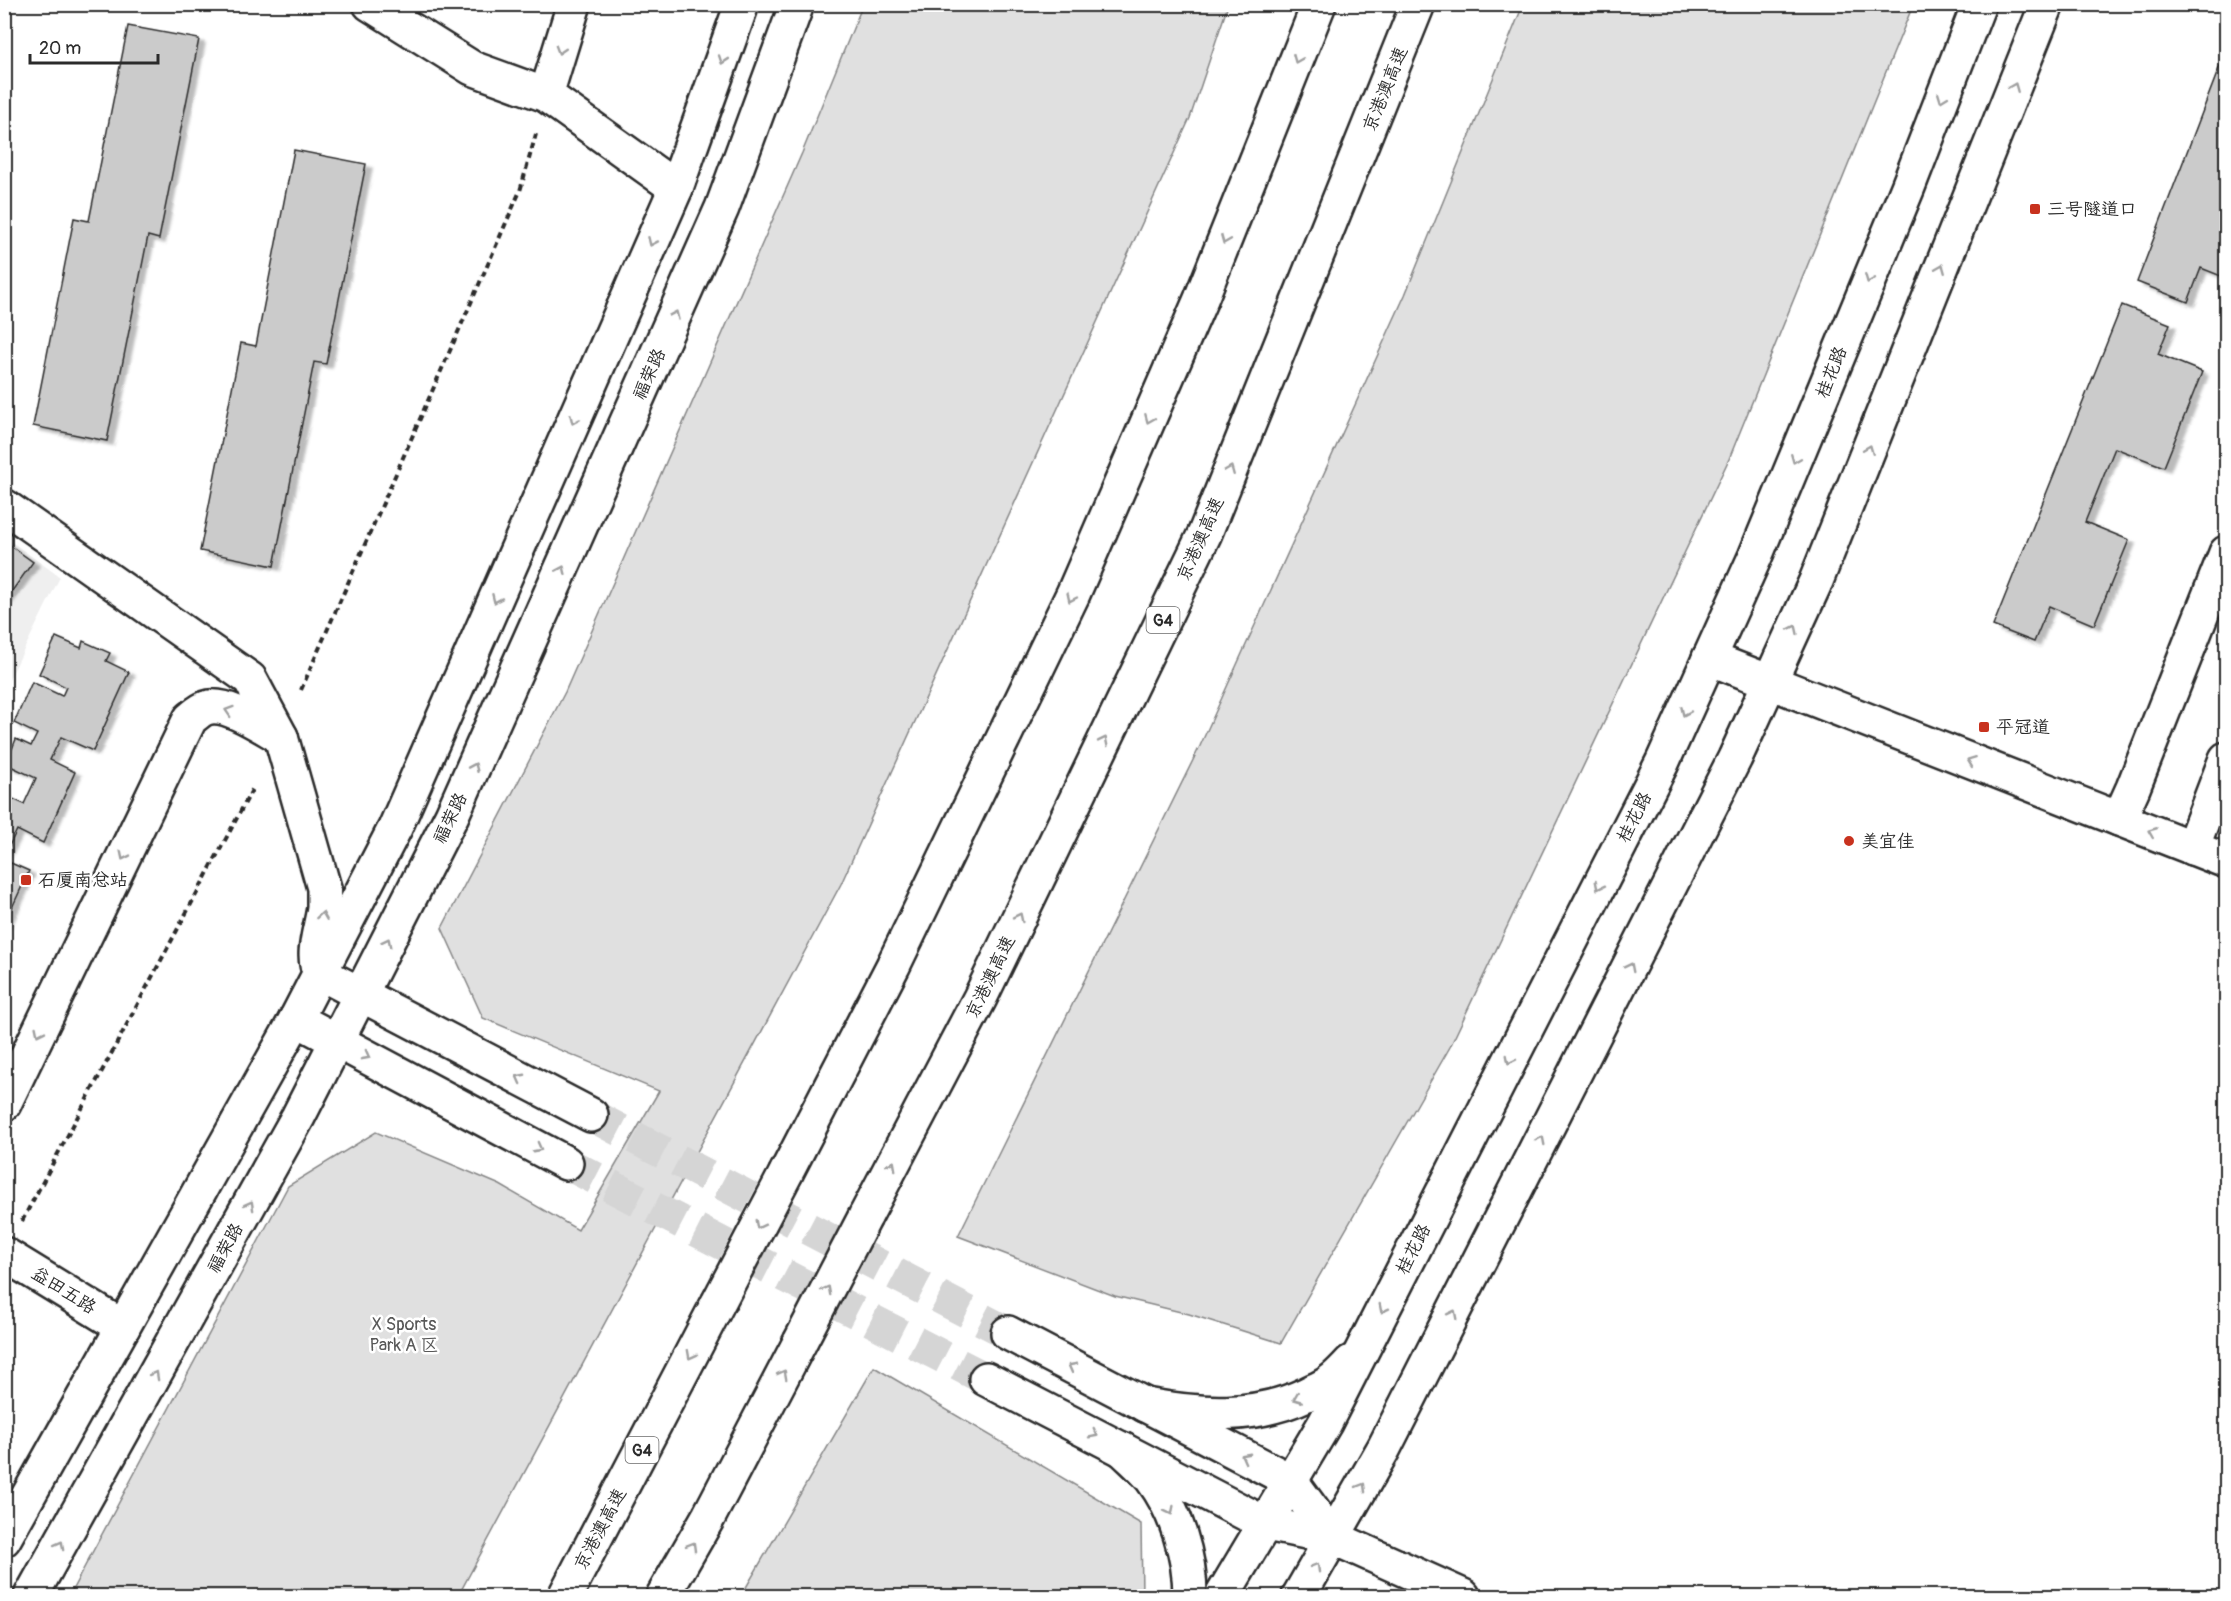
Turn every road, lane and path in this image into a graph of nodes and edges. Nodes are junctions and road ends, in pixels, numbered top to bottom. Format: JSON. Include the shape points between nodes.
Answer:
{"nodes":[{"id":1,"x":370,"y":4,"type":"edge"},
{"id":2,"x":574,"y":4,"type":"edge"},
{"id":3,"x":742,"y":4,"type":"edge"},
{"id":4,"x":797,"y":4,"type":"edge"},
{"id":5,"x":1319,"y":4,"type":"edge"},
{"id":6,"x":1418,"y":4,"type":"edge"},
{"id":7,"x":1979,"y":4,"type":"edge"},
{"id":8,"x":2047,"y":4,"type":"edge"},
{"id":9,"x":546,"y":95,"type":"junction"},
{"id":10,"x":676,"y":188,"type":"junction"},
{"id":11,"x":4,"y":506,"type":"edge"},
{"id":12,"x":2226,"y":553,"type":"edge"},
{"id":13,"x":1709,"y":658,"type":"junction"},
{"id":14,"x":1769,"y":682,"type":"junction"},
{"id":15,"x":281,"y":737,"type":"junction"},
{"id":16,"x":2226,"y":759,"type":"edge"},
{"id":17,"x":2119,"y":819,"type":"junction"},
{"id":18,"x":2192,"y":848,"type":"junction"},
{"id":19,"x":2226,"y":861,"type":"edge"},
{"id":20,"x":320,"y":973,"type":"junction"},
{"id":21,"x":360,"y":994,"type":"junction"},
{"id":22,"x":296,"y":1019,"type":"junction"},
{"id":23,"x":337,"y":1040,"type":"junction"},
{"id":24,"x":4,"y":1104,"type":"edge"},
{"id":25,"x":591,"y":1115,"type":"tunnel mouth"},
{"id":26,"x":566,"y":1163,"type":"tunnel mouth"},
{"id":27,"x":5,"y":1254,"type":"edge"},
{"id":28,"x":123,"y":1327,"type":"junction"},
{"id":29,"x":1008,"y":1333,"type":"tunnel mouth"},
{"id":30,"x":1361,"y":1352,"type":"junction"},
{"id":31,"x":986,"y":1379,"type":"tunnel mouth"},
{"id":32,"x":1145,"y":1405,"type":"junction"},
{"id":33,"x":1122,"y":1449,"type":"junction"},
{"id":34,"x":1291,"y":1481,"type":"junction"},
{"id":35,"x":1266,"y":1524,"type":"junction"},
{"id":36,"x":1332,"y":1537,"type":"junction"},
{"id":37,"x":4,"y":1539,"type":"edge"},
{"id":38,"x":31,"y":1596,"type":"edge"},
{"id":39,"x":565,"y":1596,"type":"edge"},
{"id":40,"x":663,"y":1596,"type":"edge"},
{"id":41,"x":1190,"y":1596,"type":"edge"},
{"id":42,"x":1222,"y":1596,"type":"edge"},
{"id":43,"x":1299,"y":1596,"type":"edge"},
{"id":44,"x":1463,"y":1596,"type":"edge"}],
"edges":[{"from":1,"to":9,"type":"main road","via":[[472,68]]},
{"from":2,"to":9,"type":"main road","one_way":true},
{"from":3,"to":10,"type":"main road","one_way":true},
{"from":21,"to":4,"type":"main road","name":"福荣路","one_way":true,"via":[[452,815],[654,363],[722,208]]},
{"from":5,"to":39,"type":"main road","name":"京港澳高速","number":"G4","one_way":true,"bridge":true,"via":[[1201,299],[1073,594],[893,966]]},
{"from":40,"to":6,"type":"main road","name":"京港澳高速","number":"G4","one_way":true,"bridge":true,"via":[[709,1516],[980,998],[1205,533]]},
{"from":7,"to":13,"type":"main road","name":"桂花路","one_way":true,"via":[[1791,470]]},
{"from":14,"to":8,"type":"main road","one_way":true,"via":[[1816,581]]},
{"from":9,"to":10,"type":"main road"},
{"from":10,"to":20,"type":"main road","one_way":true,"via":[[394,828]]},
{"from":11,"to":15,"type":"main road","via":[[250,679]]},
{"from":12,"to":17,"type":"main road"},
{"from":13,"to":14,"type":"main road"},
{"from":13,"to":30,"type":"main road","name":"桂花路","one_way":true,"via":[[1662,763]]},
{"from":17,"to":14,"type":"main road","one_way":true},
{"from":36,"to":14,"type":"main road","one_way":true,"via":[[1395,1427],[1720,789]]},
{"from":20,"to":15,"type":"main road","one_way":true,"via":[[317,944],[324,888]]},
{"from":15,"to":24,"type":"main road","one_way":true,"via":[[235,712],[216,707],[205,708],[190,719]]},
{"from":16,"to":18,"type":"main road"},
{"from":18,"to":17,"type":"main road","one_way":true},
{"from":18,"to":19,"type":"main road"},
{"from":20,"to":21,"type":"main road"},
{"from":20,"to":22,"type":"main road"},
{"from":21,"to":23,"type":"main road","name":"福荣路"},
{"from":25,"to":21,"type":"main road","one_way":true},
{"from":22,"to":23,"type":"main road"},
{"from":22,"to":28,"type":"main road"},
{"from":23,"to":26,"type":"main road","one_way":true},
{"from":38,"to":23,"type":"main road","name":"福荣路","one_way":true},
{"from":27,"to":28,"type":"main road","name":"益田五路"},
{"from":28,"to":37,"type":"main road"},
{"from":32,"to":29,"type":"main road","one_way":true},
{"from":30,"to":32,"type":"main road","one_way":true,"via":[[1330,1382],[1296,1399],[1258,1411],[1185,1413]]},
{"from":30,"to":34,"type":"main road","name":"桂花路"},
{"from":31,"to":33,"type":"main road","one_way":true},
{"from":34,"to":32,"type":"main road","one_way":true},
{"from":33,"to":35,"type":"main road"},
{"from":33,"to":41,"type":"main road","one_way":true,"via":[[1152,1479],[1172,1513],[1184,1546]]},
{"from":34,"to":35,"type":"main road","name":"桂花路"},
{"from":34,"to":36,"type":"main road"},
{"from":35,"to":36,"type":"main road"},
{"from":35,"to":42,"type":"main road","name":"桂花路"},
{"from":43,"to":36,"type":"main road","one_way":true},
{"from":36,"to":44,"type":"main road"}]}
